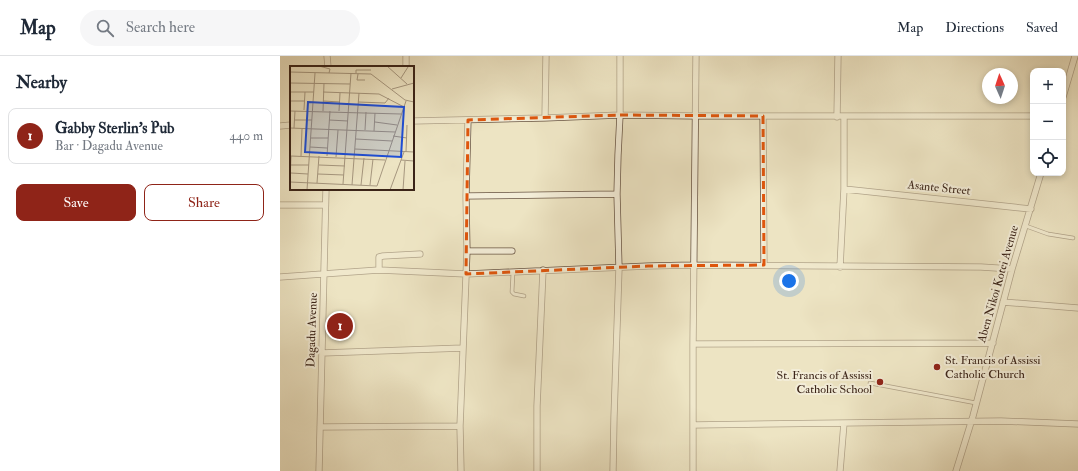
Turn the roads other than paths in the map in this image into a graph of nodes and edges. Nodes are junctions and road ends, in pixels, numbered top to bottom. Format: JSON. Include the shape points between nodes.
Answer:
{"nodes":[{"id":1,"x":327,"y":56,"type":"edge"},
{"id":2,"x":546,"y":56,"type":"edge"},
{"id":3,"x":620,"y":56,"type":"edge"},
{"id":4,"x":696,"y":56,"type":"edge"},
{"id":5,"x":838,"y":56,"type":"edge"},
{"id":6,"x":1074,"y":56,"type":"edge"},
{"id":7,"x":328,"y":66,"type":"edge"},
{"id":8,"x":1066,"y":86,"type":"edge"},
{"id":9,"x":620,"y":115,"type":"junction"},
{"id":10,"x":695,"y":116,"type":"junction"},
{"id":11,"x":763,"y":116,"type":"junction"},
{"id":12,"x":1030,"y":116,"type":"edge"},
{"id":13,"x":841,"y":117,"type":"junction"},
{"id":14,"x":545,"y":118,"type":"junction"},
{"id":15,"x":468,"y":120,"type":"junction"},
{"id":16,"x":414,"y":121,"type":"edge"},
{"id":17,"x":290,"y":125,"type":"edge"},
{"id":18,"x":280,"y":126,"type":"edge"},
{"id":19,"x":1041,"y":176,"type":"edge"},
{"id":20,"x":844,"y":189,"type":"junction"},
{"id":21,"x":326,"y":190,"type":"edge"},
{"id":22,"x":618,"y":194,"type":"junction"},
{"id":23,"x":466,"y":196,"type":"junction"},
{"id":24,"x":280,"y":205,"type":"edge"},
{"id":25,"x":326,"y":205,"type":"junction"},
{"id":26,"x":1031,"y":209,"type":"junction"},
{"id":27,"x":1026,"y":226,"type":"junction"},
{"id":28,"x":1072,"y":238,"type":"dead end"},
{"id":29,"x":467,"y":251,"type":"junction"},
{"id":30,"x":512,"y":251,"type":"dead end"},
{"id":31,"x":420,"y":254,"type":"dead end"},
{"id":32,"x":693,"y":265,"type":"junction"},
{"id":33,"x":764,"y":266,"type":"junction"},
{"id":34,"x":840,"y":267,"type":"junction"},
{"id":35,"x":619,"y":268,"type":"junction"},
{"id":36,"x":1012,"y":269,"type":"junction"},
{"id":37,"x":379,"y":270,"type":"junction"},
{"id":38,"x":542,"y":270,"type":"junction"},
{"id":39,"x":513,"y":272,"type":"junction"},
{"id":40,"x":466,"y":274,"type":"junction"},
{"id":41,"x":324,"y":275,"type":"junction"},
{"id":42,"x":280,"y":277,"type":"edge"},
{"id":43,"x":524,"y":296,"type":"dead end"},
{"id":44,"x":1003,"y":302,"type":"junction"},
{"id":45,"x":1078,"y":308,"type":"edge"},
{"id":46,"x":993,"y":342,"type":"junction"},
{"id":47,"x":693,"y":344,"type":"junction"},
{"id":48,"x":463,"y":348,"type":"junction"},
{"id":49,"x":322,"y":353,"type":"junction"},
{"id":50,"x":870,"y":383,"type":"dead end"},
{"id":51,"x":976,"y":403,"type":"junction"},
{"id":52,"x":971,"y":422,"type":"junction"},
{"id":53,"x":844,"y":423,"type":"junction"},
{"id":54,"x":1078,"y":424,"type":"edge"},
{"id":55,"x":693,"y":425,"type":"junction"},
{"id":56,"x":460,"y":426,"type":"junction"},
{"id":57,"x":320,"y":427,"type":"junction"},
{"id":58,"x":319,"y":471,"type":"edge"},
{"id":59,"x":461,"y":471,"type":"edge"},
{"id":60,"x":537,"y":471,"type":"edge"},
{"id":61,"x":613,"y":471,"type":"edge"},
{"id":62,"x":694,"y":471,"type":"edge"},
{"id":63,"x":840,"y":471,"type":"edge"},
{"id":64,"x":956,"y":471,"type":"edge"}],
"edges":[{"from":1,"to":7,"type":"street"},
{"from":2,"to":14,"type":"street"},
{"from":3,"to":9,"type":"street"},
{"from":4,"to":10,"type":"street"},
{"from":5,"to":13,"type":"street"},
{"from":6,"to":8,"type":"street"},
{"from":9,"to":10,"type":"street"},
{"from":9,"to":14,"type":"street"},
{"from":9,"to":22,"type":"street"},
{"from":10,"to":11,"type":"street"},
{"from":10,"to":32,"type":"street"},
{"from":11,"to":13,"type":"street"},
{"from":11,"to":33,"type":"street"},
{"from":12,"to":13,"type":"street"},
{"from":13,"to":20,"type":"street"},
{"from":14,"to":15,"type":"street"},
{"from":15,"to":16,"type":"street"},
{"from":15,"to":23,"type":"street"},
{"from":17,"to":18,"type":"street"},
{"from":19,"to":26,"type":"street","name":"Aben Nikoi Kotei Avenue"},
{"from":20,"to":26,"type":"street","name":"Asante Street"},
{"from":20,"to":34,"type":"street"},
{"from":21,"to":25,"type":"street","name":"Dagadu Avenue"},
{"from":22,"to":23,"type":"street"},
{"from":22,"to":35,"type":"street"},
{"from":23,"to":29,"type":"street"},
{"from":24,"to":25,"type":"street"},
{"from":25,"to":41,"type":"street","name":"Dagadu Avenue"},
{"from":26,"to":27,"type":"street","name":"Aben Nikoi Kotei Avenue"},
{"from":27,"to":28,"type":"lane","via":[[1048,234]]},
{"from":27,"to":36,"type":"street","name":"Aben Nikoi Kotei Avenue"},
{"from":29,"to":30,"type":"street"},
{"from":29,"to":40,"type":"street"},
{"from":31,"to":37,"type":"street","via":[[379,257]]},
{"from":32,"to":33,"type":"street"},
{"from":32,"to":35,"type":"street"},
{"from":32,"to":47,"type":"street"},
{"from":33,"to":34,"type":"street"},
{"from":34,"to":36,"type":"street"},
{"from":35,"to":38,"type":"street"},
{"from":35,"to":61,"type":"street"},
{"from":36,"to":44,"type":"street","name":"Aben Nikoi Kotei Avenue"},
{"from":37,"to":40,"type":"street"},
{"from":37,"to":41,"type":"street"},
{"from":38,"to":39,"type":"street"},
{"from":38,"to":60,"type":"street"},
{"from":39,"to":40,"type":"street"},
{"from":39,"to":43,"type":"lane","via":[[512,292]]},
{"from":40,"to":48,"type":"street"},
{"from":41,"to":42,"type":"street"},
{"from":41,"to":49,"type":"street","name":"Dagadu Avenue"},
{"from":44,"to":45,"type":"street"},
{"from":44,"to":46,"type":"street","name":"Aben Nikoi Kotei Avenue"},
{"from":46,"to":47,"type":"street"},
{"from":46,"to":51,"type":"street","name":"Aben Nikoi Kotei Avenue"},
{"from":47,"to":55,"type":"street"},
{"from":48,"to":49,"type":"street"},
{"from":48,"to":56,"type":"street"},
{"from":49,"to":57,"type":"street","name":"Dagadu Avenue"},
{"from":50,"to":51,"type":"lane"},
{"from":51,"to":52,"type":"street","name":"Aben Nikoi Kotei Avenue"},
{"from":52,"to":53,"type":"street"},
{"from":52,"to":54,"type":"street"},
{"from":52,"to":64,"type":"street","name":"Aben Nikoi Kotei Avenue"},
{"from":53,"to":55,"type":"street"},
{"from":53,"to":63,"type":"street"},
{"from":55,"to":62,"type":"street"},
{"from":56,"to":57,"type":"street"},
{"from":56,"to":59,"type":"street"},
{"from":57,"to":58,"type":"street","name":"Dagadu Avenue"}]}
